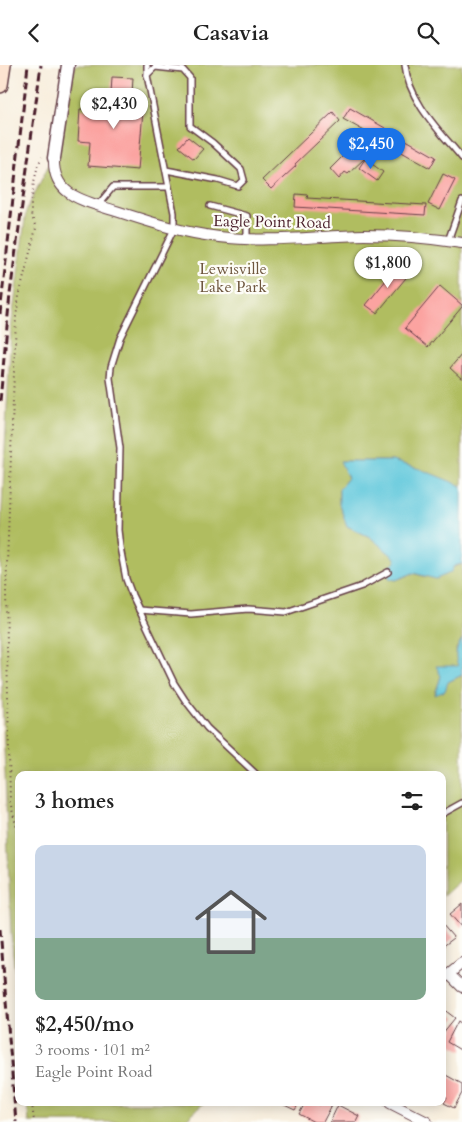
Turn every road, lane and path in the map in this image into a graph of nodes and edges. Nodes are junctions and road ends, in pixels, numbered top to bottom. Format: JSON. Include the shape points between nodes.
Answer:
{"nodes":[{"id":1,"x":3,"y":65,"type":"edge"},
{"id":2,"x":68,"y":65,"type":"edge"},
{"id":3,"x":147,"y":65,"type":"edge"},
{"id":4,"x":405,"y":65,"type":"edge"},
{"id":5,"x":147,"y":75,"type":"junction"},
{"id":6,"x":0,"y":85,"type":"edge"},
{"id":7,"x":50,"y":155,"type":"junction"},
{"id":8,"x":462,"y":158,"type":"edge"},
{"id":9,"x":166,"y":170,"type":"junction"},
{"id":10,"x":168,"y":187,"type":"junction"},
{"id":11,"x":462,"y":201,"type":"edge"},
{"id":12,"x":98,"y":205,"type":"junction"},
{"id":13,"x":210,"y":206,"type":"dead end"},
{"id":14,"x":174,"y":229,"type":"junction"},
{"id":15,"x":248,"y":239,"type":"junction"},
{"id":16,"x":448,"y":241,"type":"junction"},
{"id":17,"x":462,"y":243,"type":"edge"},
{"id":18,"x":388,"y":572,"type":"dead end"},
{"id":19,"x":140,"y":610,"type":"junction"},
{"id":20,"x":252,"y":771,"type":"edge"},
{"id":21,"x":462,"y":803,"type":"edge"},
{"id":22,"x":446,"y":811,"type":"edge"},
{"id":23,"x":15,"y":820,"type":"edge"},
{"id":24,"x":462,"y":963,"type":"edge"},
{"id":25,"x":446,"y":976,"type":"edge"},
{"id":26,"x":462,"y":987,"type":"edge"},
{"id":27,"x":32,"y":1106,"type":"edge"},
{"id":28,"x":396,"y":1106,"type":"edge"},
{"id":29,"x":34,"y":1122,"type":"edge"},
{"id":30,"x":427,"y":1122,"type":"edge"}],
"edges":[{"from":1,"to":6,"type":"main road"},
{"from":2,"to":7,"type":"street"},
{"from":3,"to":5,"type":"lane"},
{"from":4,"to":8,"type":"lane","via":[[417,101]]},
{"from":5,"to":9,"type":"lane"},
{"from":5,"to":9,"type":"lane","via":[[155,67],[184,70],[190,78],[190,126],[241,169],[244,180],[238,186]]},
{"from":7,"to":12,"type":"street","name":"Eagle Point Road","via":[[61,186],[67,192]]},
{"from":7,"to":23,"type":"path","via":[[38,165],[34,182],[31,213],[36,228],[18,296],[16,317],[6,592],[10,801]]},
{"from":9,"to":10,"type":"lane"},
{"from":10,"to":12,"type":"lane","via":[[113,187]]},
{"from":10,"to":14,"type":"lane"},
{"from":11,"to":16,"type":"lane"},
{"from":12,"to":14,"type":"street","name":"Eagle Point Road"},
{"from":13,"to":15,"type":"lane","via":[[247,216]]},
{"from":14,"to":15,"type":"street","name":"Eagle Point Road"},
{"from":14,"to":19,"type":"lane","via":[[120,338],[110,378],[120,447],[120,547],[126,579]]},
{"from":15,"to":16,"type":"street","name":"Eagle Point Road","via":[[379,235]]},
{"from":16,"to":17,"type":"street","name":"Eagle Point Road"},
{"from":18,"to":19,"type":"lane","via":[[362,586],[286,612],[248,609],[191,614]]},
{"from":19,"to":20,"type":"lane","via":[[185,700],[207,728]]},
{"from":21,"to":22,"type":"lane"},
{"from":24,"to":25,"type":"street"},
{"from":25,"to":26,"type":"street"},
{"from":27,"to":29,"type":"path"},
{"from":28,"to":30,"type":"street"}]}
